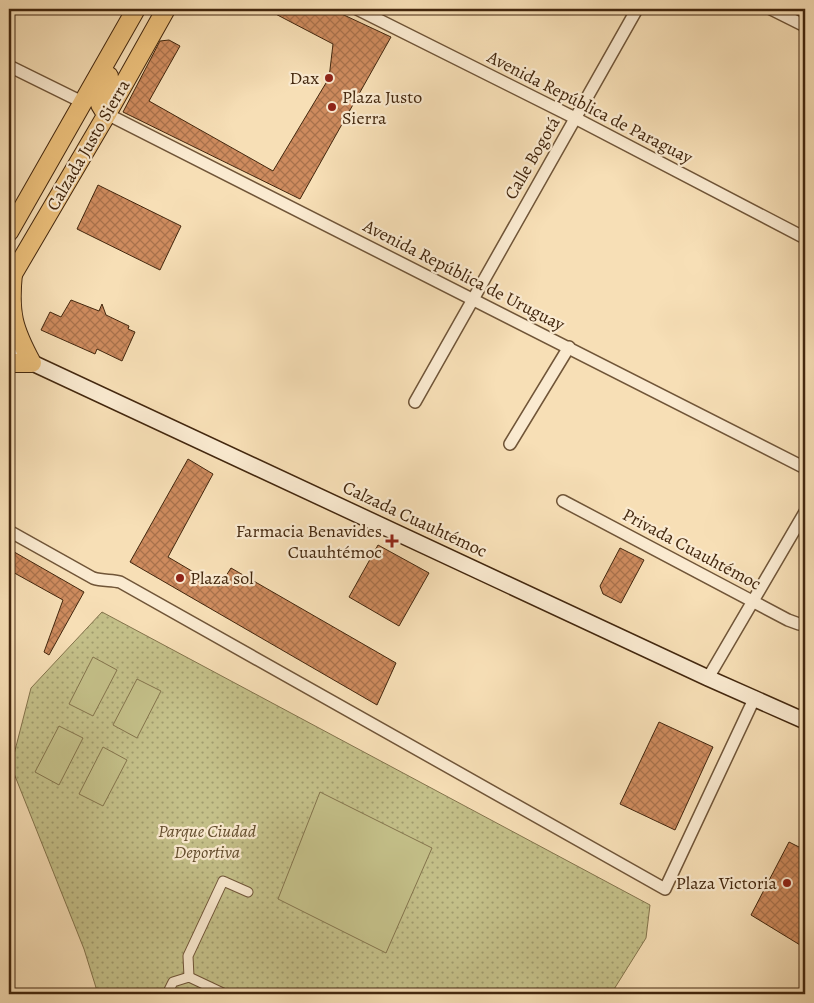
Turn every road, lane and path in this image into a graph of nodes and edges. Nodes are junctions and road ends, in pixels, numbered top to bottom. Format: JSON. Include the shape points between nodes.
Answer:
{"nodes":[{"id":1,"x":136,"y":9,"type":"edge"},
{"id":2,"x":166,"y":9,"type":"edge"},
{"id":3,"x":357,"y":9,"type":"edge"},
{"id":4,"x":637,"y":9,"type":"edge"},
{"id":5,"x":771,"y":9,"type":"edge"},
{"id":6,"x":805,"y":26,"type":"edge"},
{"id":7,"x":121,"y":36,"type":"junction"},
{"id":8,"x":9,"y":66,"type":"edge"},
{"id":9,"x":82,"y":102,"type":"junction"},
{"id":10,"x":107,"y":114,"type":"junction"},
{"id":11,"x":575,"y":118,"type":"junction"},
{"id":12,"x":9,"y":232,"type":"edge"},
{"id":13,"x":805,"y":238,"type":"edge"},
{"id":14,"x":11,"y":277,"type":"edge"},
{"id":15,"x":472,"y":298,"type":"junction"},
{"id":16,"x":569,"y":347,"type":"junction"},
{"id":17,"x":9,"y":352,"type":"edge"},
{"id":18,"x":9,"y":363,"type":"edge"},
{"id":19,"x":32,"y":363,"type":"junction"},
{"id":20,"x":415,"y":402,"type":"dead end"},
{"id":21,"x":510,"y":444,"type":"dead end"},
{"id":22,"x":805,"y":468,"type":"edge"},
{"id":23,"x":563,"y":501,"type":"dead end"},
{"id":24,"x":805,"y":512,"type":"edge"},
{"id":25,"x":9,"y":531,"type":"edge"},
{"id":26,"x":753,"y":601,"type":"junction"},
{"id":27,"x":805,"y":624,"type":"edge"},
{"id":28,"x":708,"y":678,"type":"junction"},
{"id":29,"x":755,"y":698,"type":"junction"},
{"id":30,"x":805,"y":721,"type":"edge"},
{"id":31,"x":248,"y":892,"type":"dead end"},
{"id":32,"x":189,"y":977,"type":"junction"},
{"id":33,"x":167,"y":994,"type":"edge"},
{"id":34,"x":224,"y":994,"type":"edge"}],
"edges":[{"from":1,"to":7,"type":"main road","name":"Calzada Justo Sierra"},
{"from":2,"to":10,"type":"main road","name":"Calzada Justo Sierra"},
{"from":3,"to":11,"type":"street","name":"Avenida República de Paraguay"},
{"from":4,"to":11,"type":"street","name":"Calle Bogotá"},
{"from":5,"to":6,"type":"street"},
{"from":7,"to":9,"type":"main road","name":"Calzada Justo Sierra"},
{"from":7,"to":10,"type":"main road","via":[[125,48],[98,96],[98,103]]},
{"from":8,"to":9,"type":"street"},
{"from":9,"to":12,"type":"main road","name":"Calzada Justo Sierra"},
{"from":10,"to":14,"type":"main road","name":"Calzada Justo Sierra"},
{"from":10,"to":15,"type":"street","name":"Avenida República de Uruguay"},
{"from":11,"to":13,"type":"street","name":"Avenida República de Paraguay"},
{"from":11,"to":15,"type":"street","name":"Calle Bogotá"},
{"from":14,"to":19,"type":"main road","via":[[12,315]]},
{"from":15,"to":16,"type":"street","name":"Avenida República de Uruguay"},
{"from":15,"to":20,"type":"street","name":"Calle Bogotá"},
{"from":16,"to":21,"type":"street"},
{"from":16,"to":22,"type":"street","name":"Avenida República de Uruguay"},
{"from":17,"to":19,"type":"main road","name":"Calzada Cuauhtémoc"},
{"from":18,"to":19,"type":"main road"},
{"from":19,"to":28,"type":"main road","name":"Calzada Cuauhtémoc"},
{"from":23,"to":26,"type":"street","name":"Privada Cuauhtémoc"},
{"from":24,"to":26,"type":"street"},
{"from":25,"to":29,"type":"street","via":[[93,578],[120,582],[665,889]]},
{"from":26,"to":27,"type":"street","name":"Privada Cuauhtémoc","via":[[788,620]]},
{"from":26,"to":28,"type":"street"},
{"from":28,"to":29,"type":"main road","name":"Calzada Cuauhtémoc"},
{"from":29,"to":30,"type":"main road","name":"Calzada Cuauhtémoc"},
{"from":31,"to":32,"type":"street","via":[[223,881],[188,956]]},
{"from":32,"to":33,"type":"street","via":[[174,982]]},
{"from":32,"to":34,"type":"street"}]}
